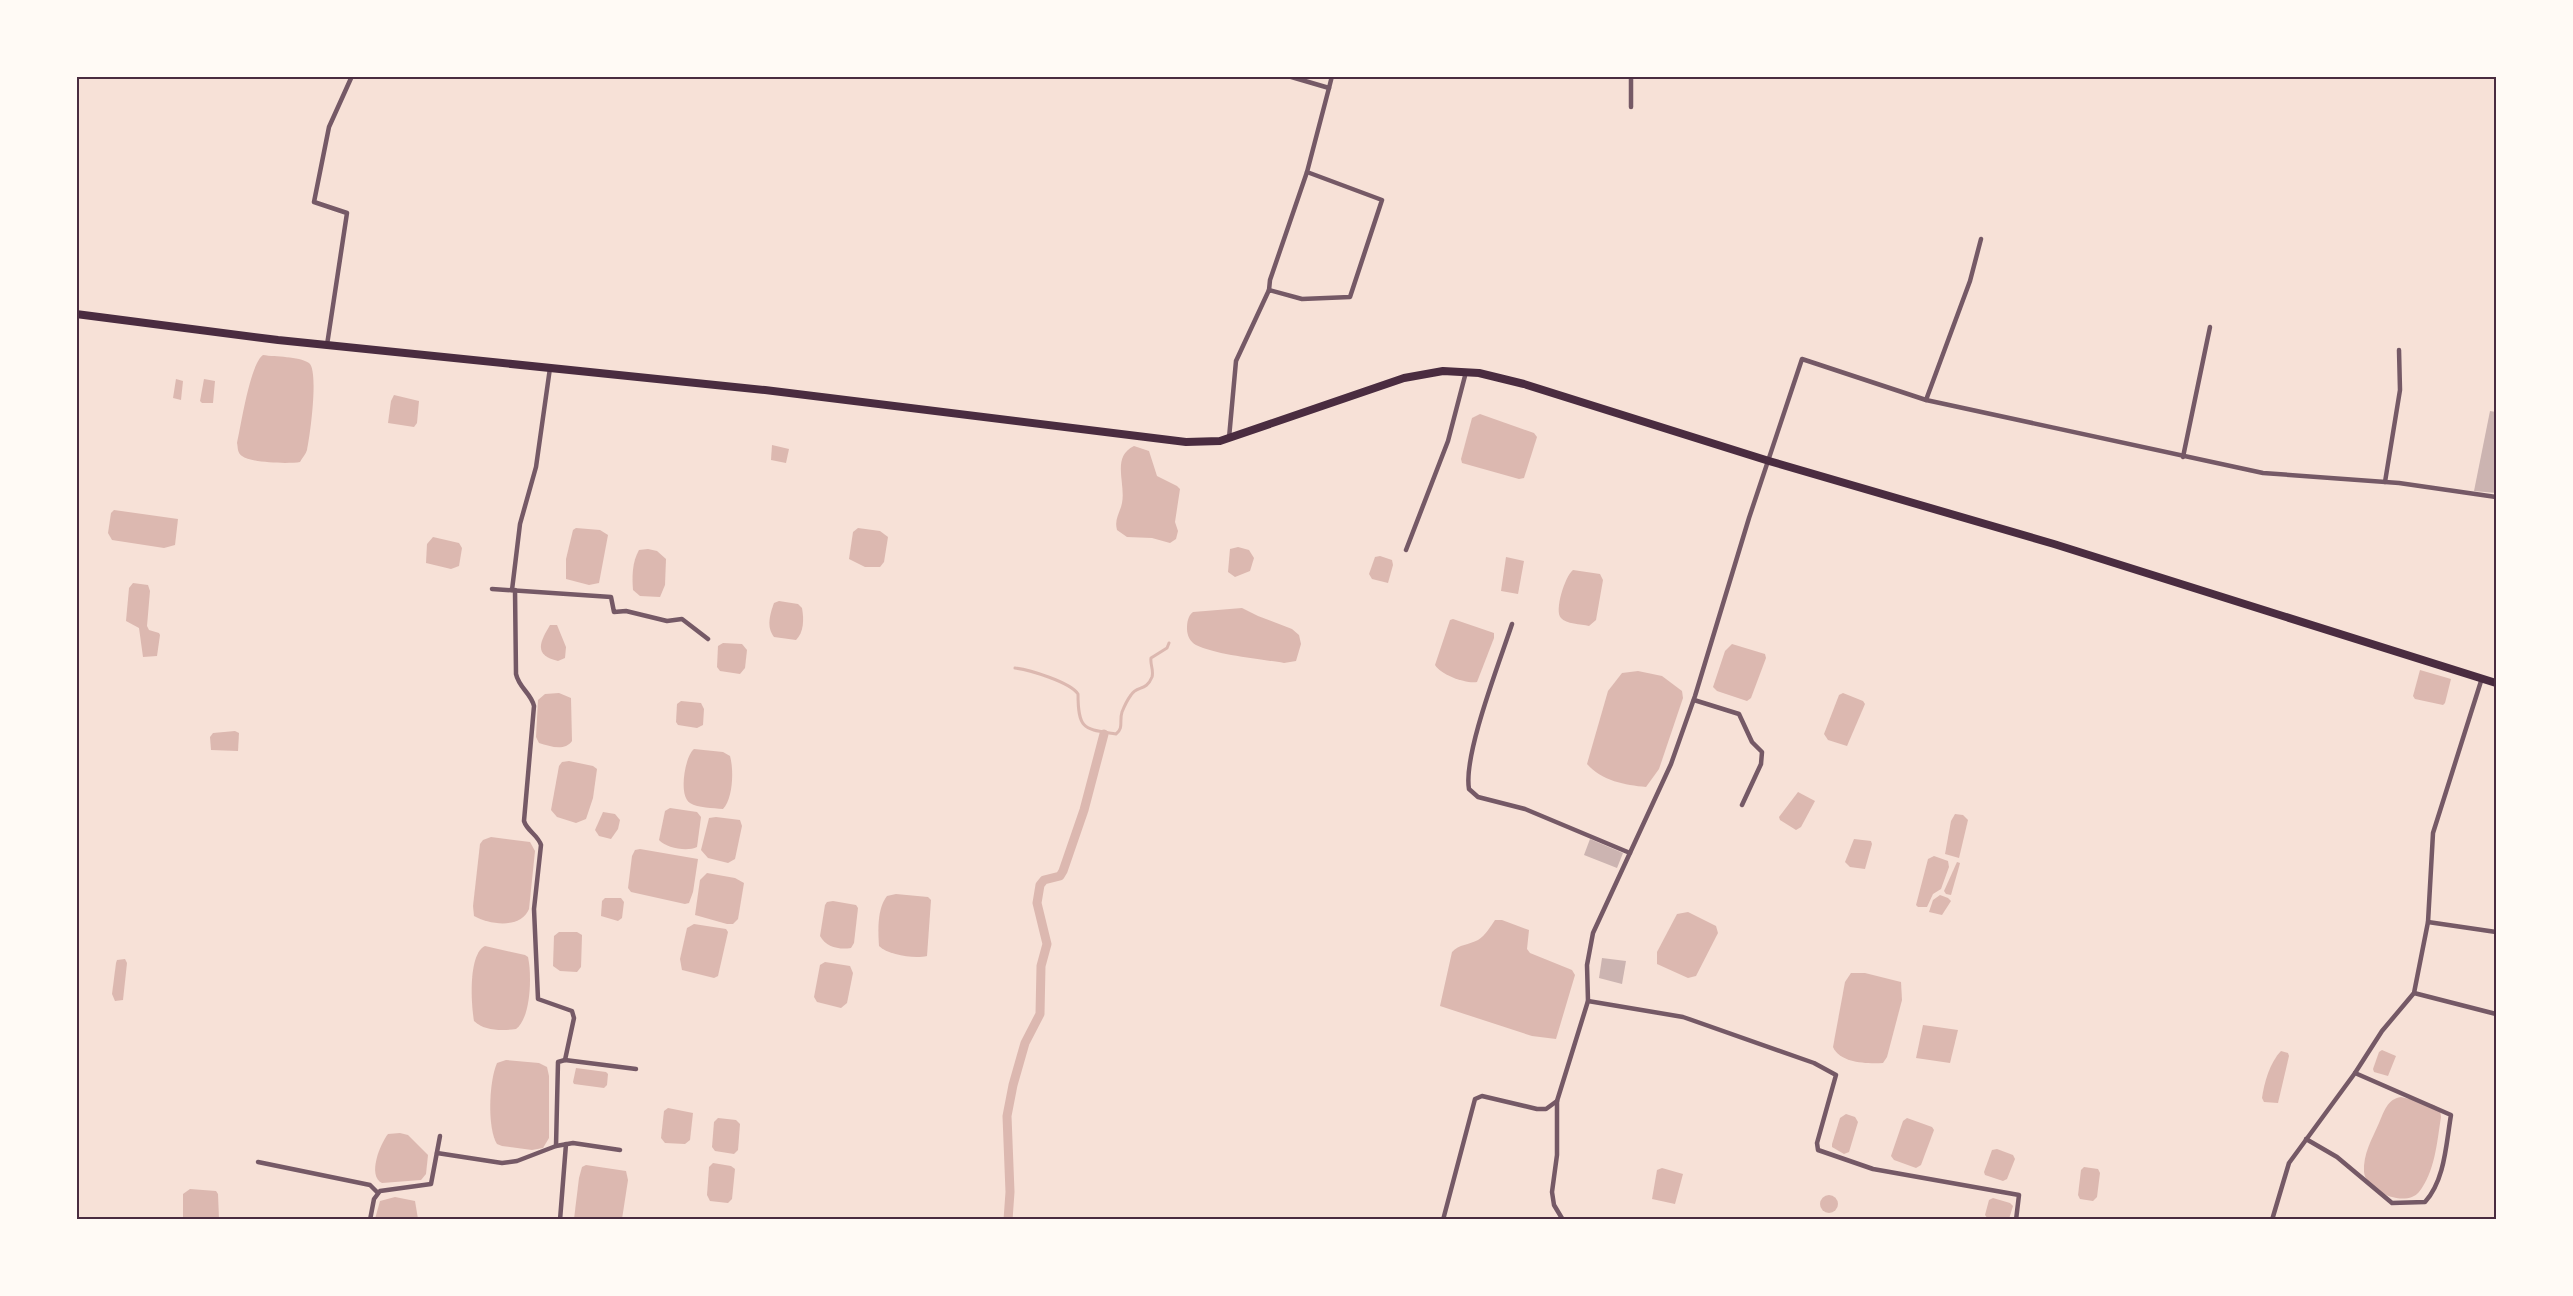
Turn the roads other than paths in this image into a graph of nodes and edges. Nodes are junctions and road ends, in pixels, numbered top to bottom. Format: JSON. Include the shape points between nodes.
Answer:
{"nodes":[{"id":1,"x":352,"y":76,"type":"edge"},
{"id":2,"x":1288,"y":76,"type":"edge"},
{"id":3,"x":1332,"y":76,"type":"edge"},
{"id":4,"x":1631,"y":76,"type":"edge"},
{"id":5,"x":1329,"y":88,"type":"junction"},
{"id":6,"x":1631,"y":106,"type":"dead end"},
{"id":7,"x":1307,"y":172,"type":"junction"},
{"id":8,"x":1981,"y":239,"type":"dead end"},
{"id":9,"x":1269,"y":290,"type":"junction"},
{"id":10,"x":76,"y":314,"type":"edge"},
{"id":11,"x":2210,"y":327,"type":"dead end"},
{"id":12,"x":327,"y":345,"type":"junction"},
{"id":13,"x":2399,"y":350,"type":"dead end"},
{"id":14,"x":550,"y":368,"type":"junction"},
{"id":15,"x":1466,"y":372,"type":"junction"},
{"id":16,"x":1926,"y":400,"type":"junction"},
{"id":17,"x":1228,"y":438,"type":"junction"},
{"id":18,"x":2183,"y":457,"type":"junction"},
{"id":19,"x":1769,"y":461,"type":"junction"},
{"id":20,"x":2385,"y":482,"type":"junction"},
{"id":21,"x":2496,"y":497,"type":"edge"},
{"id":22,"x":1406,"y":550,"type":"dead end"},
{"id":23,"x":492,"y":589,"type":"dead end"},
{"id":24,"x":514,"y":590,"type":"junction"},
{"id":25,"x":1512,"y":624,"type":"dead end"},
{"id":26,"x":708,"y":639,"type":"dead end"},
{"id":27,"x":2482,"y":678,"type":"junction"},
{"id":28,"x":2496,"y":682,"type":"edge"},
{"id":29,"x":1694,"y":700,"type":"junction"},
{"id":30,"x":1742,"y":805,"type":"dead end"},
{"id":31,"x":1630,"y":853,"type":"junction"},
{"id":32,"x":2428,"y":922,"type":"junction"},
{"id":33,"x":2496,"y":932,"type":"edge"},
{"id":34,"x":2414,"y":993,"type":"junction"},
{"id":35,"x":1588,"y":1001,"type":"junction"},
{"id":36,"x":2496,"y":1014,"type":"edge"},
{"id":37,"x":565,"y":1060,"type":"junction"},
{"id":38,"x":636,"y":1069,"type":"dead end"},
{"id":39,"x":2355,"y":1074,"type":"junction"},
{"id":40,"x":1557,"y":1101,"type":"junction"},
{"id":41,"x":440,"y":1136,"type":"dead end"},
{"id":42,"x":2306,"y":1139,"type":"junction"},
{"id":43,"x":566,"y":1144,"type":"junction"},
{"id":44,"x":556,"y":1146,"type":"junction"},
{"id":45,"x":621,"y":1150,"type":"dead end"},
{"id":46,"x":437,"y":1153,"type":"junction"},
{"id":47,"x":258,"y":1162,"type":"dead end"},
{"id":48,"x":378,"y":1193,"type":"junction"},
{"id":49,"x":370,"y":1220,"type":"edge"},
{"id":50,"x":560,"y":1220,"type":"edge"},
{"id":51,"x":1443,"y":1220,"type":"edge"},
{"id":52,"x":1563,"y":1220,"type":"edge"},
{"id":53,"x":2016,"y":1220,"type":"edge"},
{"id":54,"x":2272,"y":1220,"type":"edge"}],
"edges":[{"from":1,"to":12,"type":"street","via":[[329,127],[314,202],[347,213]]},
{"from":2,"to":5,"type":"street"},
{"from":3,"to":5,"type":"street"},
{"from":4,"to":6,"type":"street"},
{"from":5,"to":7,"type":"street"},
{"from":7,"to":9,"type":"street"},
{"from":7,"to":9,"type":"street","via":[[1382,200],[1350,297],[1302,300]]},
{"from":8,"to":16,"type":"street","via":[[1970,281]]},
{"from":9,"to":17,"type":"street","via":[[1236,361]]},
{"from":10,"to":12,"type":"main road"},
{"from":11,"to":18,"type":"street"},
{"from":12,"to":14,"type":"main road"},
{"from":13,"to":20,"type":"street","via":[[2400,390]]},
{"from":14,"to":17,"type":"main road","via":[[1186,442]]},
{"from":14,"to":24,"type":"street","via":[[536,467],[518,533]]},
{"from":15,"to":17,"type":"main road","via":[[1427,373],[1392,381]]},
{"from":15,"to":19,"type":"main road","via":[[1524,384]]},
{"from":15,"to":22,"type":"street","via":[[1448,441]]},
{"from":16,"to":18,"type":"street"},
{"from":16,"to":19,"type":"street","via":[[1802,359]]},
{"from":18,"to":20,"type":"street","via":[[2263,473]]},
{"from":19,"to":27,"type":"main road","via":[[2054,544]]},
{"from":19,"to":29,"type":"street"},
{"from":20,"to":21,"type":"street"},
{"from":23,"to":24,"type":"street"},
{"from":24,"to":26,"type":"street","via":[[611,597],[614,612],[667,621],[682,619]]},
{"from":24,"to":37,"type":"street","via":[[516,674],[534,706],[524,821],[541,845],[534,909],[538,999],[572,1011]]},
{"from":25,"to":31,"type":"street","via":[[1475,741],[1467,772],[1469,789],[1478,797],[1525,809]]},
{"from":27,"to":28,"type":"main road"},
{"from":27,"to":32,"type":"street","via":[[2433,833]]},
{"from":29,"to":30,"type":"street","via":[[1739,714],[1752,742],[1762,752],[1761,764]]},
{"from":29,"to":31,"type":"street","via":[[1667,774]]},
{"from":31,"to":35,"type":"street","via":[[1593,933],[1587,964]]},
{"from":32,"to":33,"type":"street"},
{"from":32,"to":34,"type":"street"},
{"from":34,"to":36,"type":"street"},
{"from":34,"to":39,"type":"street","via":[[2382,1031]]},
{"from":35,"to":40,"type":"street"},
{"from":35,"to":53,"type":"street","via":[[1683,1017],[1814,1063],[1836,1075],[1816,1143],[1818,1150],[1873,1169],[2019,1195]]},
{"from":37,"to":38,"type":"street"},
{"from":37,"to":44,"type":"street","via":[[558,1062]]},
{"from":39,"to":42,"type":"street"},
{"from":39,"to":42,"type":"street","via":[[2451,1115],[2434,1193],[2425,1203],[2392,1203],[2337,1157]]},
{"from":40,"to":51,"type":"street","via":[[1537,1109],[1482,1096],[1475,1099]]},
{"from":40,"to":52,"type":"street","via":[[1552,1192]]},
{"from":41,"to":46,"type":"street"},
{"from":42,"to":54,"type":"street","via":[[2289,1163]]},
{"from":43,"to":44,"type":"street"},
{"from":43,"to":45,"type":"street"},
{"from":43,"to":50,"type":"street"},
{"from":44,"to":46,"type":"street","via":[[502,1163]]},
{"from":46,"to":48,"type":"street","via":[[431,1184]]},
{"from":47,"to":48,"type":"street","via":[[370,1185]]},
{"from":48,"to":49,"type":"street"}]}
